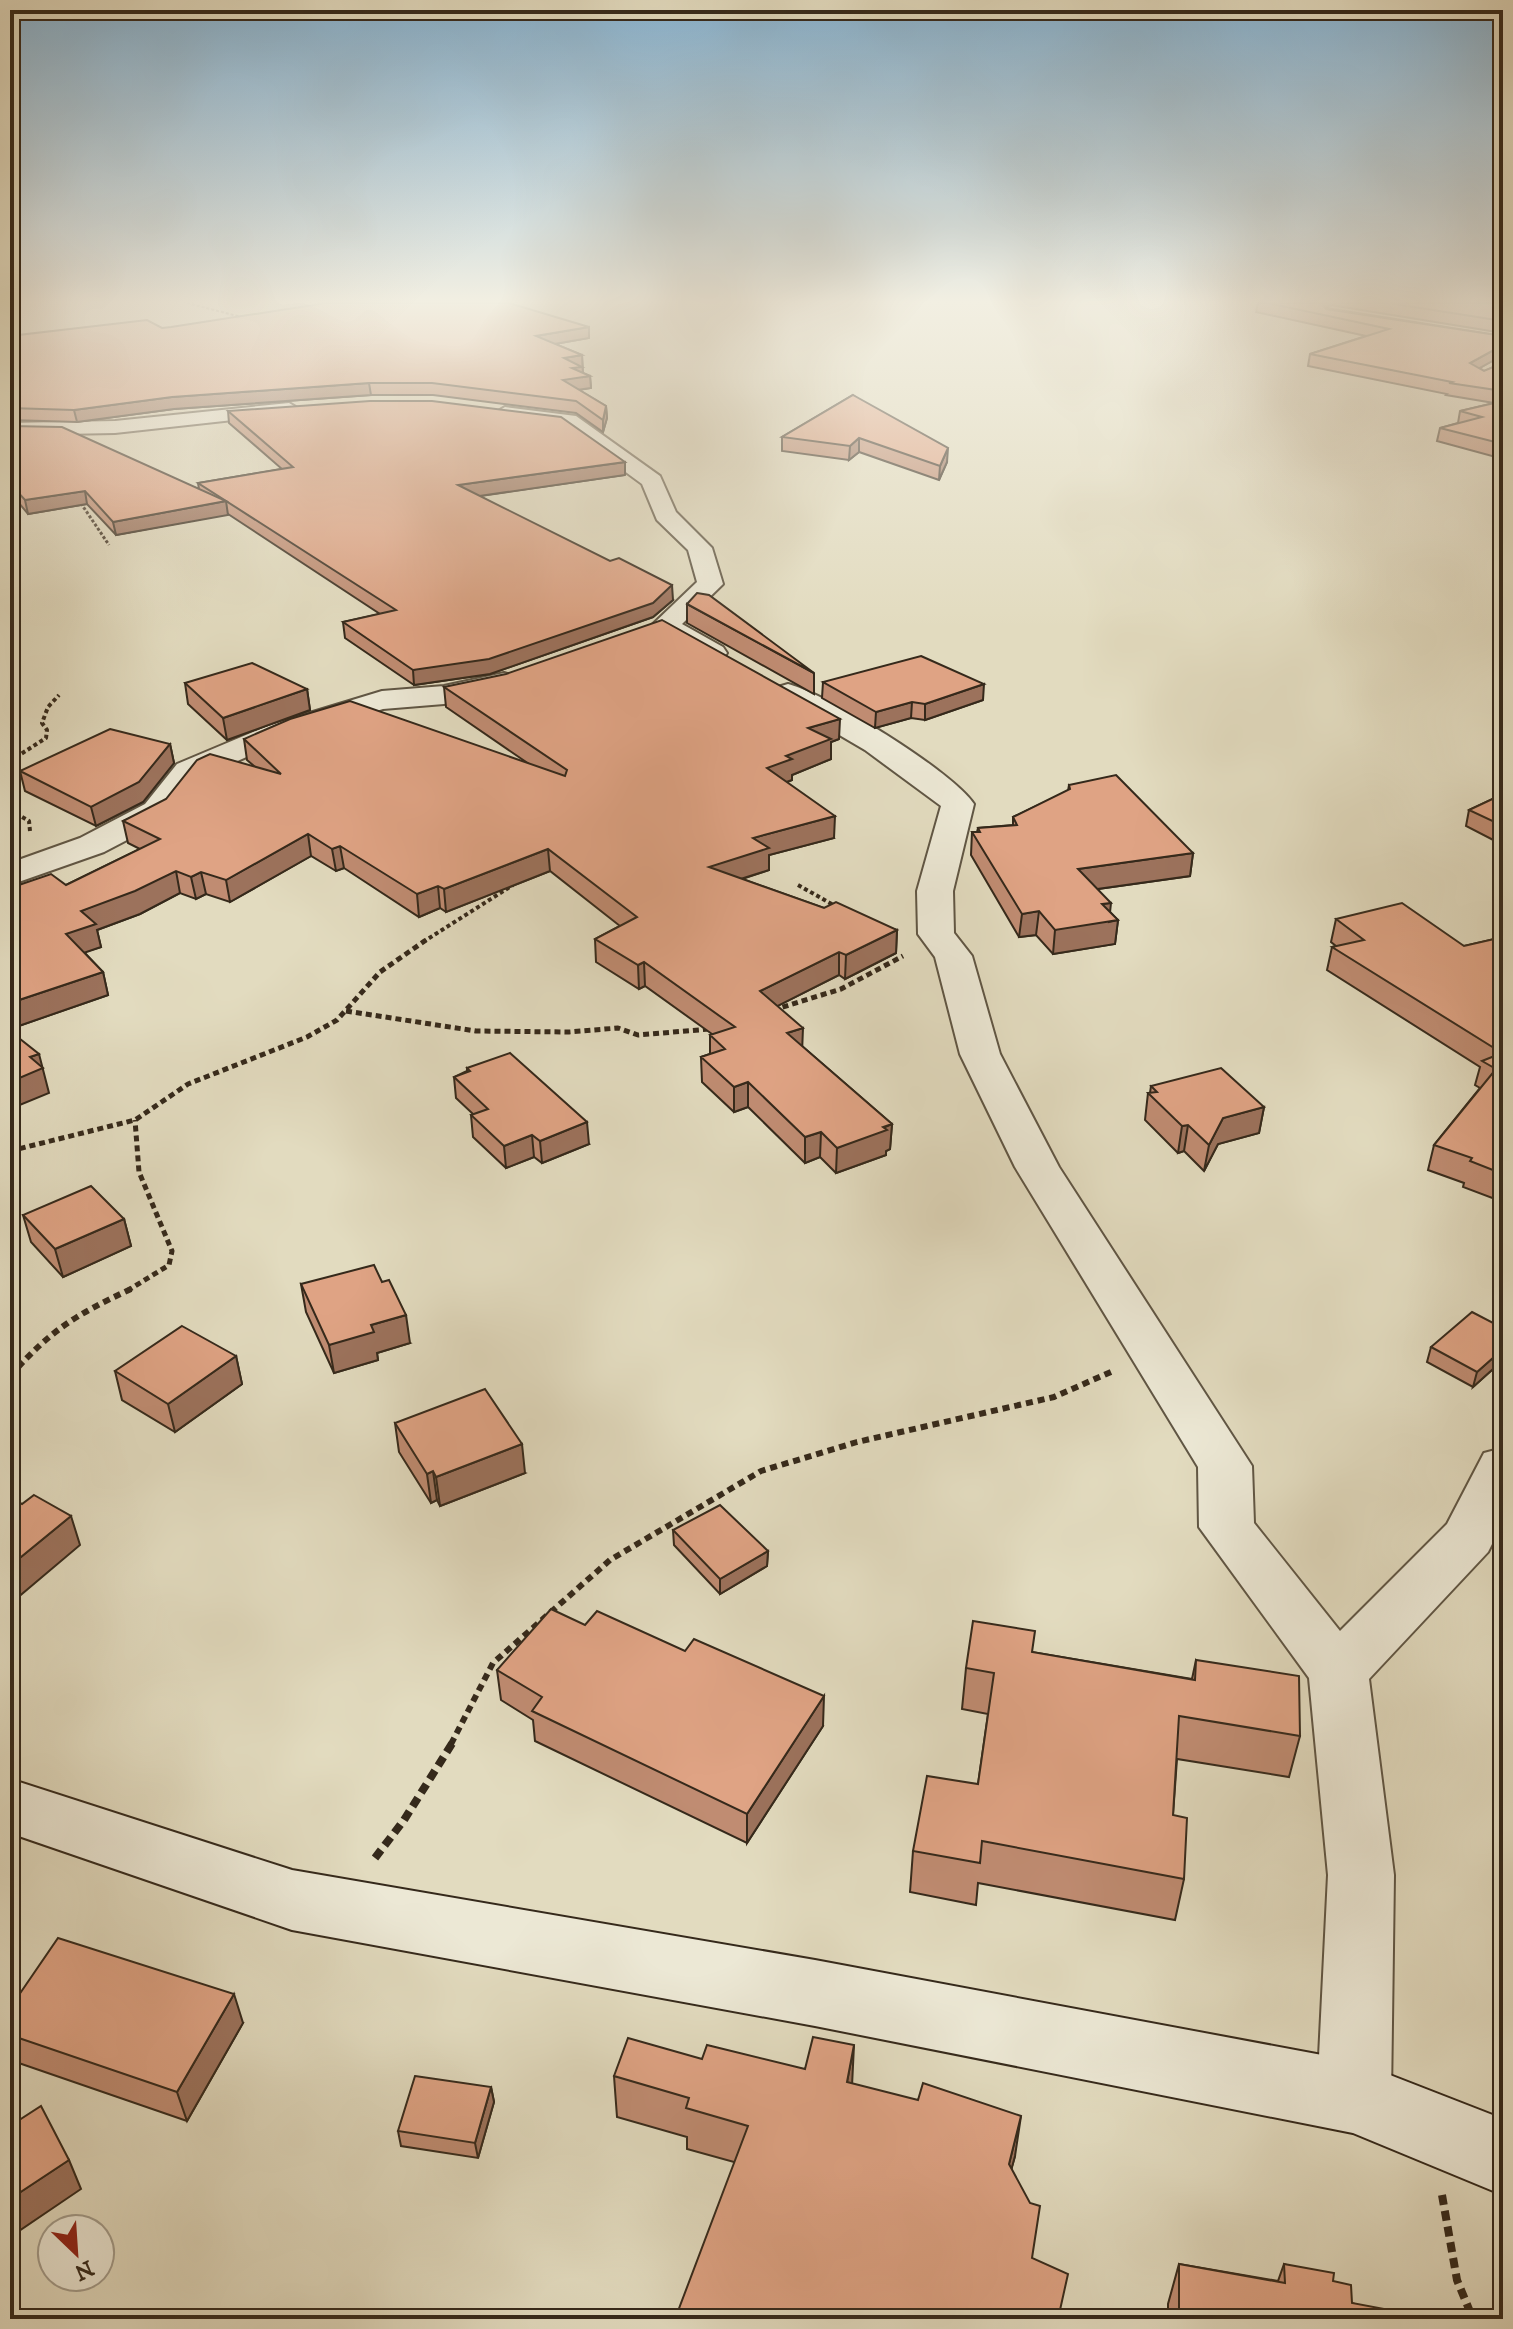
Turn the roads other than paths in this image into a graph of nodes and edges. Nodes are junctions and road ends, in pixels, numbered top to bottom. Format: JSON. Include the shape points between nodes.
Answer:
{"nodes":[{"id":1,"x":262,"y":412,"type":"edge"},
{"id":2,"x":500,"y":412,"type":"edge"},
{"id":3,"x":10,"y":429,"type":"edge"},
{"id":4,"x":526,"y":674,"type":"edge"},
{"id":5,"x":10,"y":875,"type":"edge"},
{"id":6,"x":1503,"y":1467,"type":"edge"},
{"id":7,"x":1338,"y":1672,"type":"junction"},
{"id":8,"x":10,"y":1806,"type":"edge"},
{"id":9,"x":1354,"y":2097,"type":"junction"},
{"id":10,"x":1503,"y":2157,"type":"edge"}],
"edges":[{"from":1,"to":3,"type":"street","via":[[77,431]]},
{"from":2,"to":7,"type":"street","via":[[569,420],[652,481],[665,515],[700,548],[710,584],[651,630],[835,717],[958,804],[935,891],[936,934],[953,956],[980,1054],[1037,1167],[1225,1466],[1227,1527]]},
{"from":4,"to":5,"type":"street","via":[[444,695],[382,700],[281,731],[188,771],[157,811],[92,845]]},
{"from":6,"to":7,"type":"street","via":[[1468,1537]]},
{"from":7,"to":9,"type":"street","via":[[1361,1875]]},
{"from":8,"to":9,"type":"street","via":[[292,1900]]},
{"from":9,"to":10,"type":"street"}]}
